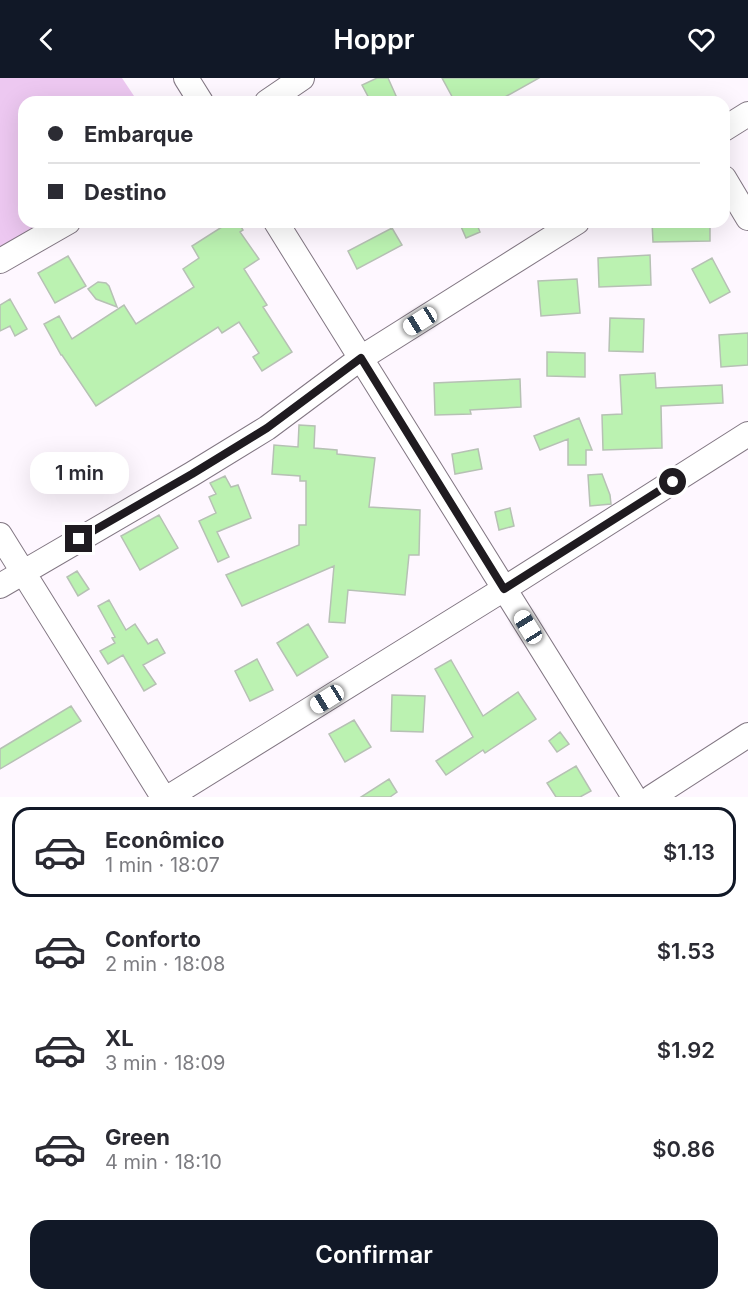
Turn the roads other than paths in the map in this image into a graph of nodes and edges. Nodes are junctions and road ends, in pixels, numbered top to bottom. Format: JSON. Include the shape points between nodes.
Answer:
{"nodes":[{"id":1,"x":186,"y":78,"type":"edge"},
{"id":2,"x":302,"y":78,"type":"edge"},
{"id":3,"x":197,"y":96,"type":"edge"},
{"id":4,"x":276,"y":96,"type":"edge"},
{"id":5,"x":748,"y":114,"type":"edge"},
{"id":6,"x":730,"y":125,"type":"edge"},
{"id":7,"x":730,"y":188,"type":"edge"},
{"id":8,"x":748,"y":218,"type":"edge"},
{"id":9,"x":58,"y":228,"type":"edge"},
{"id":10,"x":280,"y":228,"type":"edge"},
{"id":11,"x":567,"y":228,"type":"edge"},
{"id":12,"x":0,"y":261,"type":"edge"},
{"id":13,"x":361,"y":358,"type":"junction"},
{"id":14,"x":748,"y":434,"type":"edge"},
{"id":15,"x":0,"y":535,"type":"edge"},
{"id":16,"x":23,"y":572,"type":"junction"},
{"id":17,"x":0,"y":586,"type":"edge"},
{"id":18,"x":504,"y":589,"type":"junction"},
{"id":19,"x":748,"y":735,"type":"edge"},
{"id":20,"x":163,"y":797,"type":"edge"},
{"id":21,"x":169,"y":797,"type":"edge"},
{"id":22,"x":634,"y":797,"type":"edge"},
{"id":23,"x":652,"y":797,"type":"edge"}],
"edges":[{"from":1,"to":3,"type":"street"},
{"from":2,"to":4,"type":"street"},
{"from":5,"to":6,"type":"street"},
{"from":7,"to":8,"type":"street"},
{"from":9,"to":12,"type":"street"},
{"from":10,"to":13,"type":"street"},
{"from":11,"to":13,"type":"street"},
{"from":13,"to":16,"type":"street","via":[[267,428]]},
{"from":13,"to":18,"type":"street"},
{"from":14,"to":18,"type":"street"},
{"from":15,"to":16,"type":"street"},
{"from":16,"to":17,"type":"street"},
{"from":16,"to":20,"type":"street"},
{"from":18,"to":21,"type":"street"},
{"from":18,"to":22,"type":"street"},
{"from":19,"to":23,"type":"street"}]}
